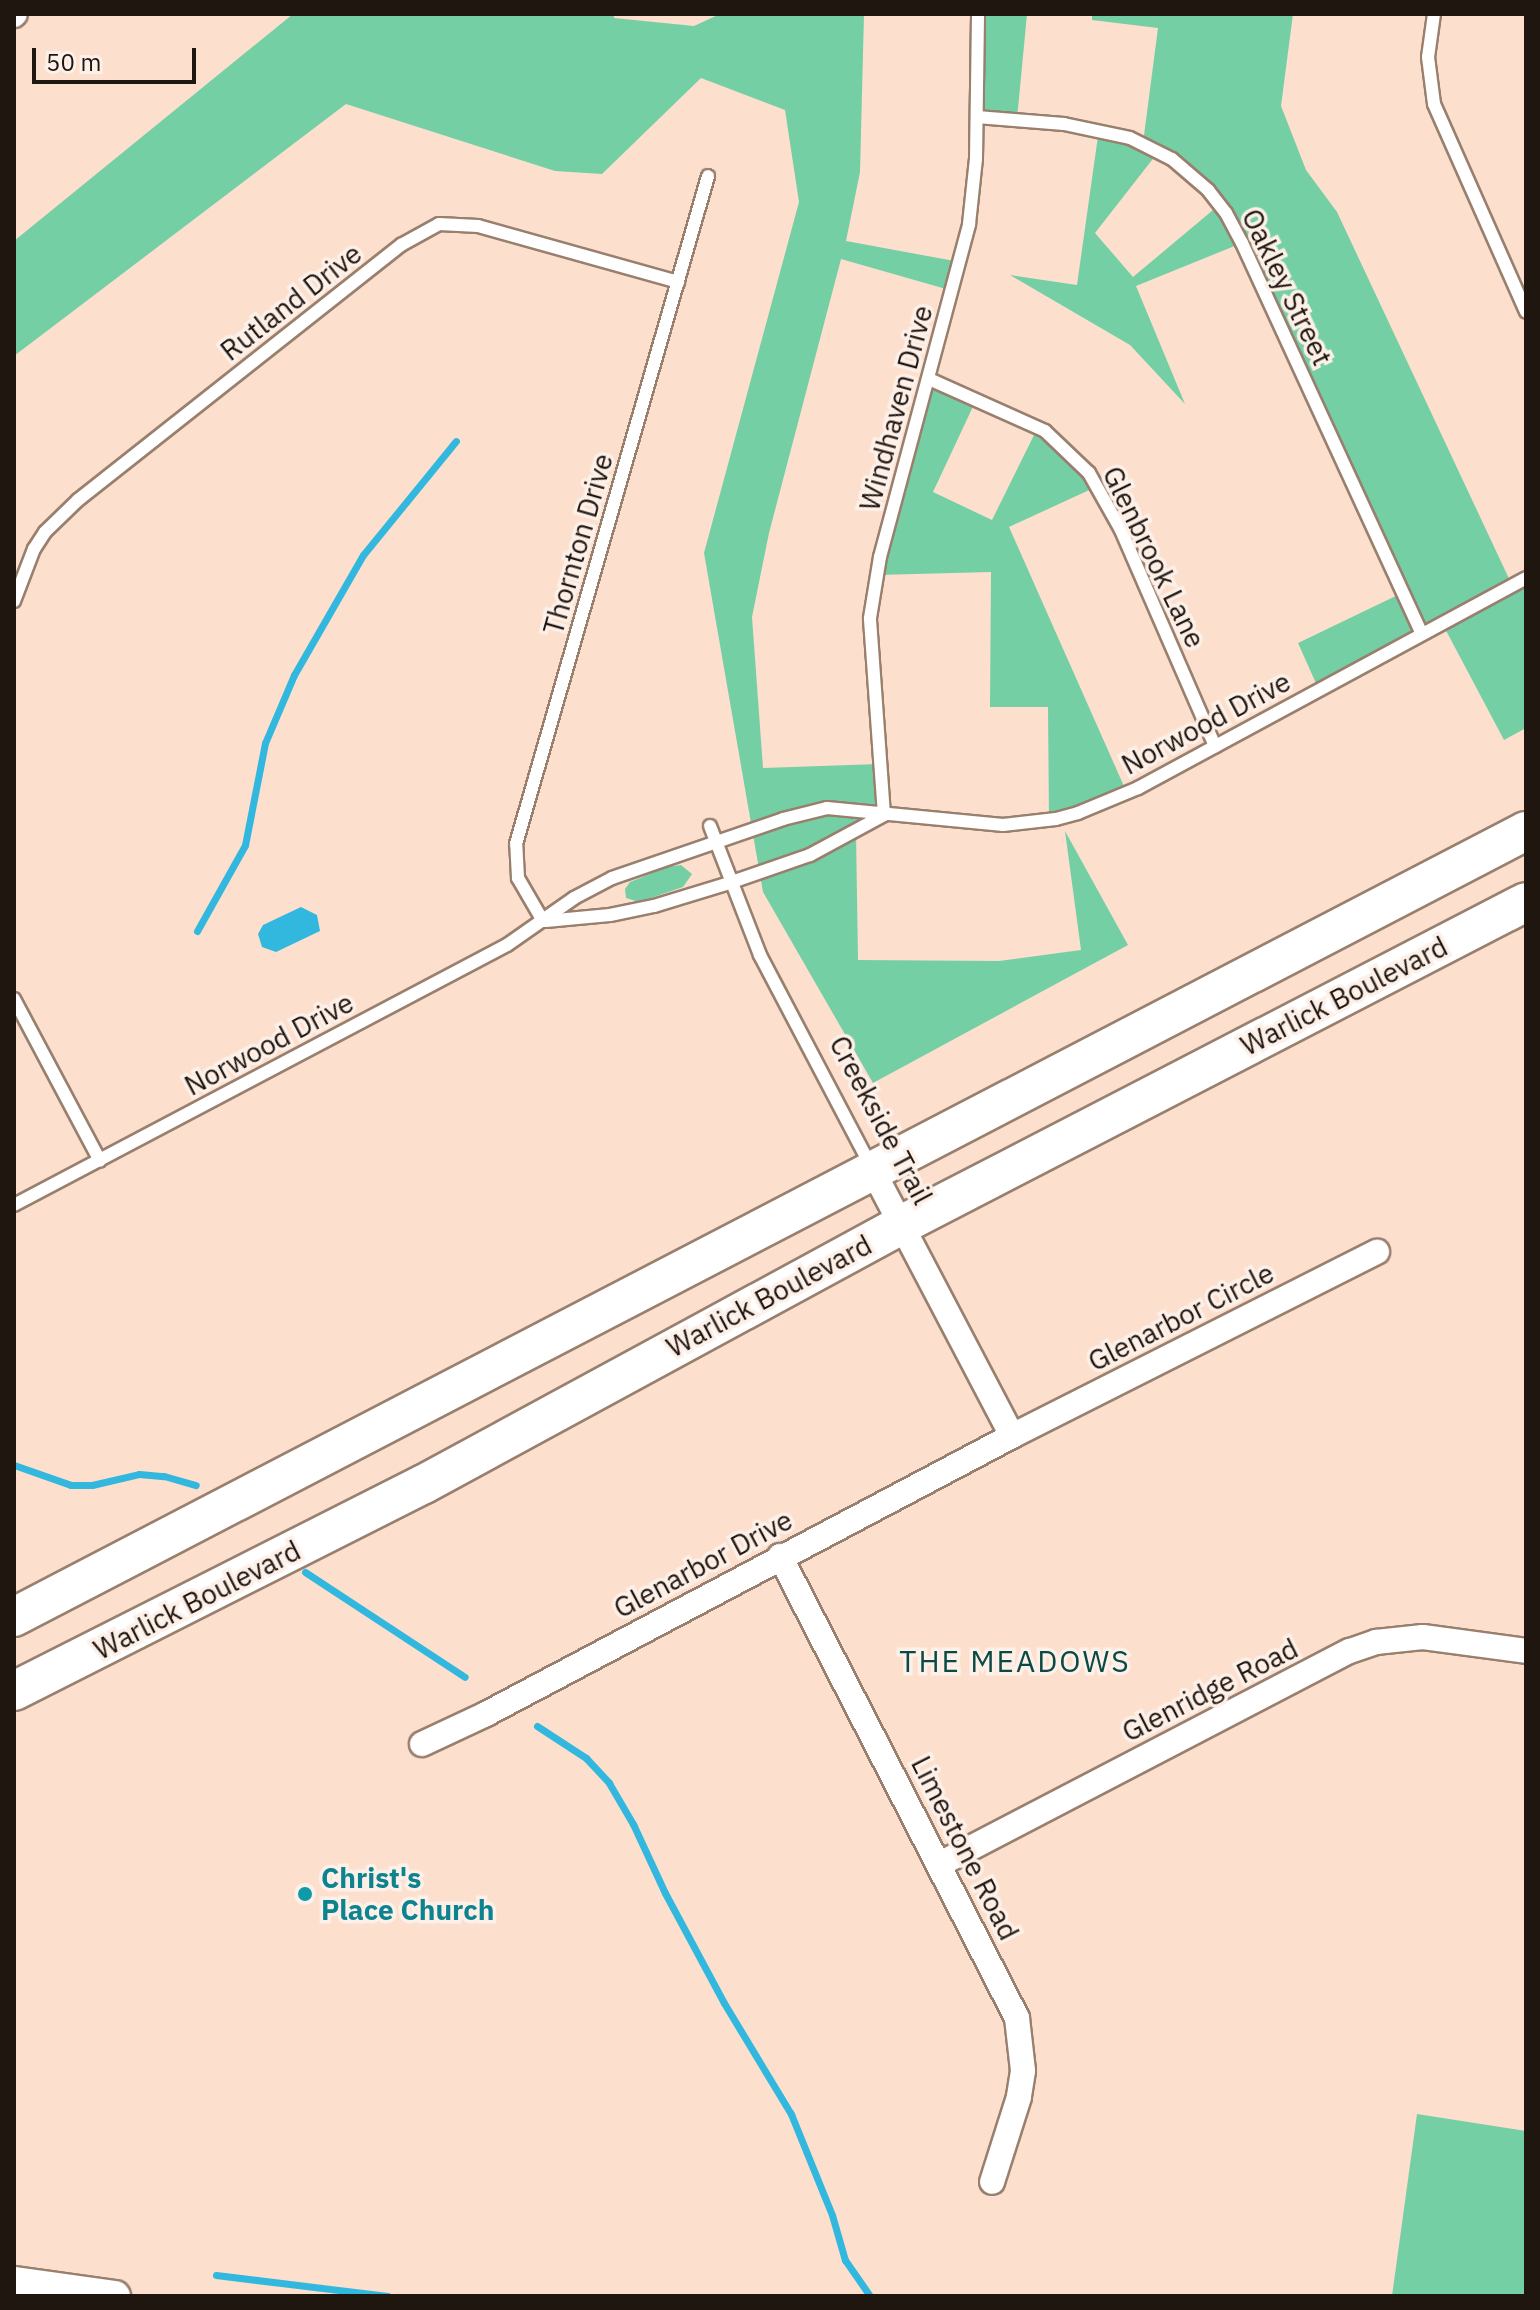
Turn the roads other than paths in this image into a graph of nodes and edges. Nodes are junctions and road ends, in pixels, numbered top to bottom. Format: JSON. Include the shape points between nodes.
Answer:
{"nodes":[{"id":1,"x":978,"y":14,"type":"edge"},
{"id":2,"x":1434,"y":14,"type":"edge"},
{"id":3,"x":977,"y":117,"type":"junction"},
{"id":4,"x":708,"y":176,"type":"dead end"},
{"id":5,"x":678,"y":282,"type":"junction"},
{"id":6,"x":1526,"y":312,"type":"edge"},
{"id":7,"x":929,"y":379,"type":"junction"},
{"id":8,"x":1526,"y":578,"type":"edge"},
{"id":9,"x":14,"y":601,"type":"edge"},
{"id":10,"x":1422,"y":634,"type":"junction"},
{"id":11,"x":1215,"y":746,"type":"junction"},
{"id":12,"x":884,"y":815,"type":"junction"},
{"id":13,"x":710,"y":826,"type":"dead end"},
{"id":14,"x":1526,"y":831,"type":"edge"},
{"id":15,"x":715,"y":844,"type":"junction"},
{"id":16,"x":729,"y":883,"type":"junction"},
{"id":17,"x":1526,"y":902,"type":"edge"},
{"id":18,"x":543,"y":921,"type":"junction"},
{"id":19,"x":14,"y":999,"type":"edge"},
{"id":20,"x":100,"y":1161,"type":"junction"},
{"id":21,"x":872,"y":1169,"type":"junction"},
{"id":22,"x":14,"y":1205,"type":"edge"},
{"id":23,"x":903,"y":1224,"type":"junction"},
{"id":24,"x":1377,"y":1252,"type":"dead end"},
{"id":25,"x":1012,"y":1436,"type":"junction"},
{"id":26,"x":780,"y":1556,"type":"junction"},
{"id":27,"x":14,"y":1617,"type":"edge"},
{"id":28,"x":1526,"y":1651,"type":"edge"},
{"id":29,"x":14,"y":1691,"type":"edge"},
{"id":30,"x":422,"y":1744,"type":"dead end"},
{"id":31,"x":940,"y":1864,"type":"junction"},
{"id":32,"x":992,"y":2182,"type":"dead end"},
{"id":33,"x":14,"y":2282,"type":"edge"},
{"id":34,"x":79,"y":2293,"type":"edge"},
{"id":35,"x":115,"y":2296,"type":"edge"}],
"edges":[{"from":1,"to":3,"type":"lane","name":"Windhaven Drive"},
{"from":2,"to":6,"type":"lane","via":[[1428,57],[1434,104]]},
{"from":3,"to":7,"type":"lane","name":"Windhaven Drive","via":[[969,224]]},
{"from":3,"to":10,"type":"lane","name":"Oakley Street","via":[[1064,124],[1130,138],[1172,159],[1208,190],[1242,243]]},
{"from":4,"to":5,"type":"lane","name":"Thornton Drive"},
{"from":5,"to":9,"type":"lane","name":"Rutland Drive","via":[[478,226],[439,224],[401,245],[78,500],[34,549]]},
{"from":5,"to":18,"type":"lane","name":"Thornton Drive","via":[[516,844],[518,878]]},
{"from":7,"to":11,"type":"lane","name":"Glenbrook Lane","via":[[1045,431],[1089,473],[1121,530]]},
{"from":7,"to":12,"type":"lane","name":"Windhaven Drive","via":[[880,557],[870,618]]},
{"from":8,"to":10,"type":"lane","name":"Norwood Drive"},
{"from":10,"to":11,"type":"lane","name":"Norwood Drive"},
{"from":11,"to":12,"type":"lane","name":"Norwood Drive","via":[[1108,802],[1056,819],[1003,825]]},
{"from":12,"to":15,"type":"lane","name":"Norwood Drive","via":[[827,808]]},
{"from":12,"to":16,"type":"lane","name":"Norwood Drive","via":[[810,855]]},
{"from":13,"to":15,"type":"lane","name":"Creekside Trail"},
{"from":14,"to":21,"type":"main road"},
{"from":15,"to":16,"type":"lane","name":"Creekside Trail"},
{"from":15,"to":18,"type":"lane","name":"Norwood Drive","via":[[612,878]]},
{"from":16,"to":18,"type":"lane","name":"Norwood Drive","via":[[639,909]]},
{"from":16,"to":21,"type":"lane","name":"Creekside Trail","via":[[760,955]]},
{"from":17,"to":23,"type":"main road","name":"Warlick Boulevard"},
{"from":18,"to":20,"type":"lane","name":"Norwood Drive"},
{"from":19,"to":20,"type":"lane"},
{"from":20,"to":22,"type":"lane","name":"Norwood Drive"},
{"from":21,"to":23,"type":"street","name":"Creekside Trail"},
{"from":21,"to":27,"type":"main road"},
{"from":23,"to":25,"type":"street","name":"Creekside Trail"},
{"from":23,"to":29,"type":"main road","name":"Warlick Boulevard","via":[[424,1484]]},
{"from":24,"to":25,"type":"street","name":"Glenarbor Circle"},
{"from":25,"to":26,"type":"street","name":"Glenarbor Drive"},
{"from":26,"to":30,"type":"street","name":"Glenarbor Drive"},
{"from":26,"to":31,"type":"street","name":"Limestone Road"},
{"from":28,"to":31,"type":"street","name":"Glenridge Road","via":[[1403,1637],[1350,1651]]},
{"from":31,"to":32,"type":"street","name":"Limestone Road","via":[[1006,1993],[1022,2044],[1019,2097]]},
{"from":33,"to":34,"type":"street"},
{"from":34,"to":35,"type":"street"}]}
